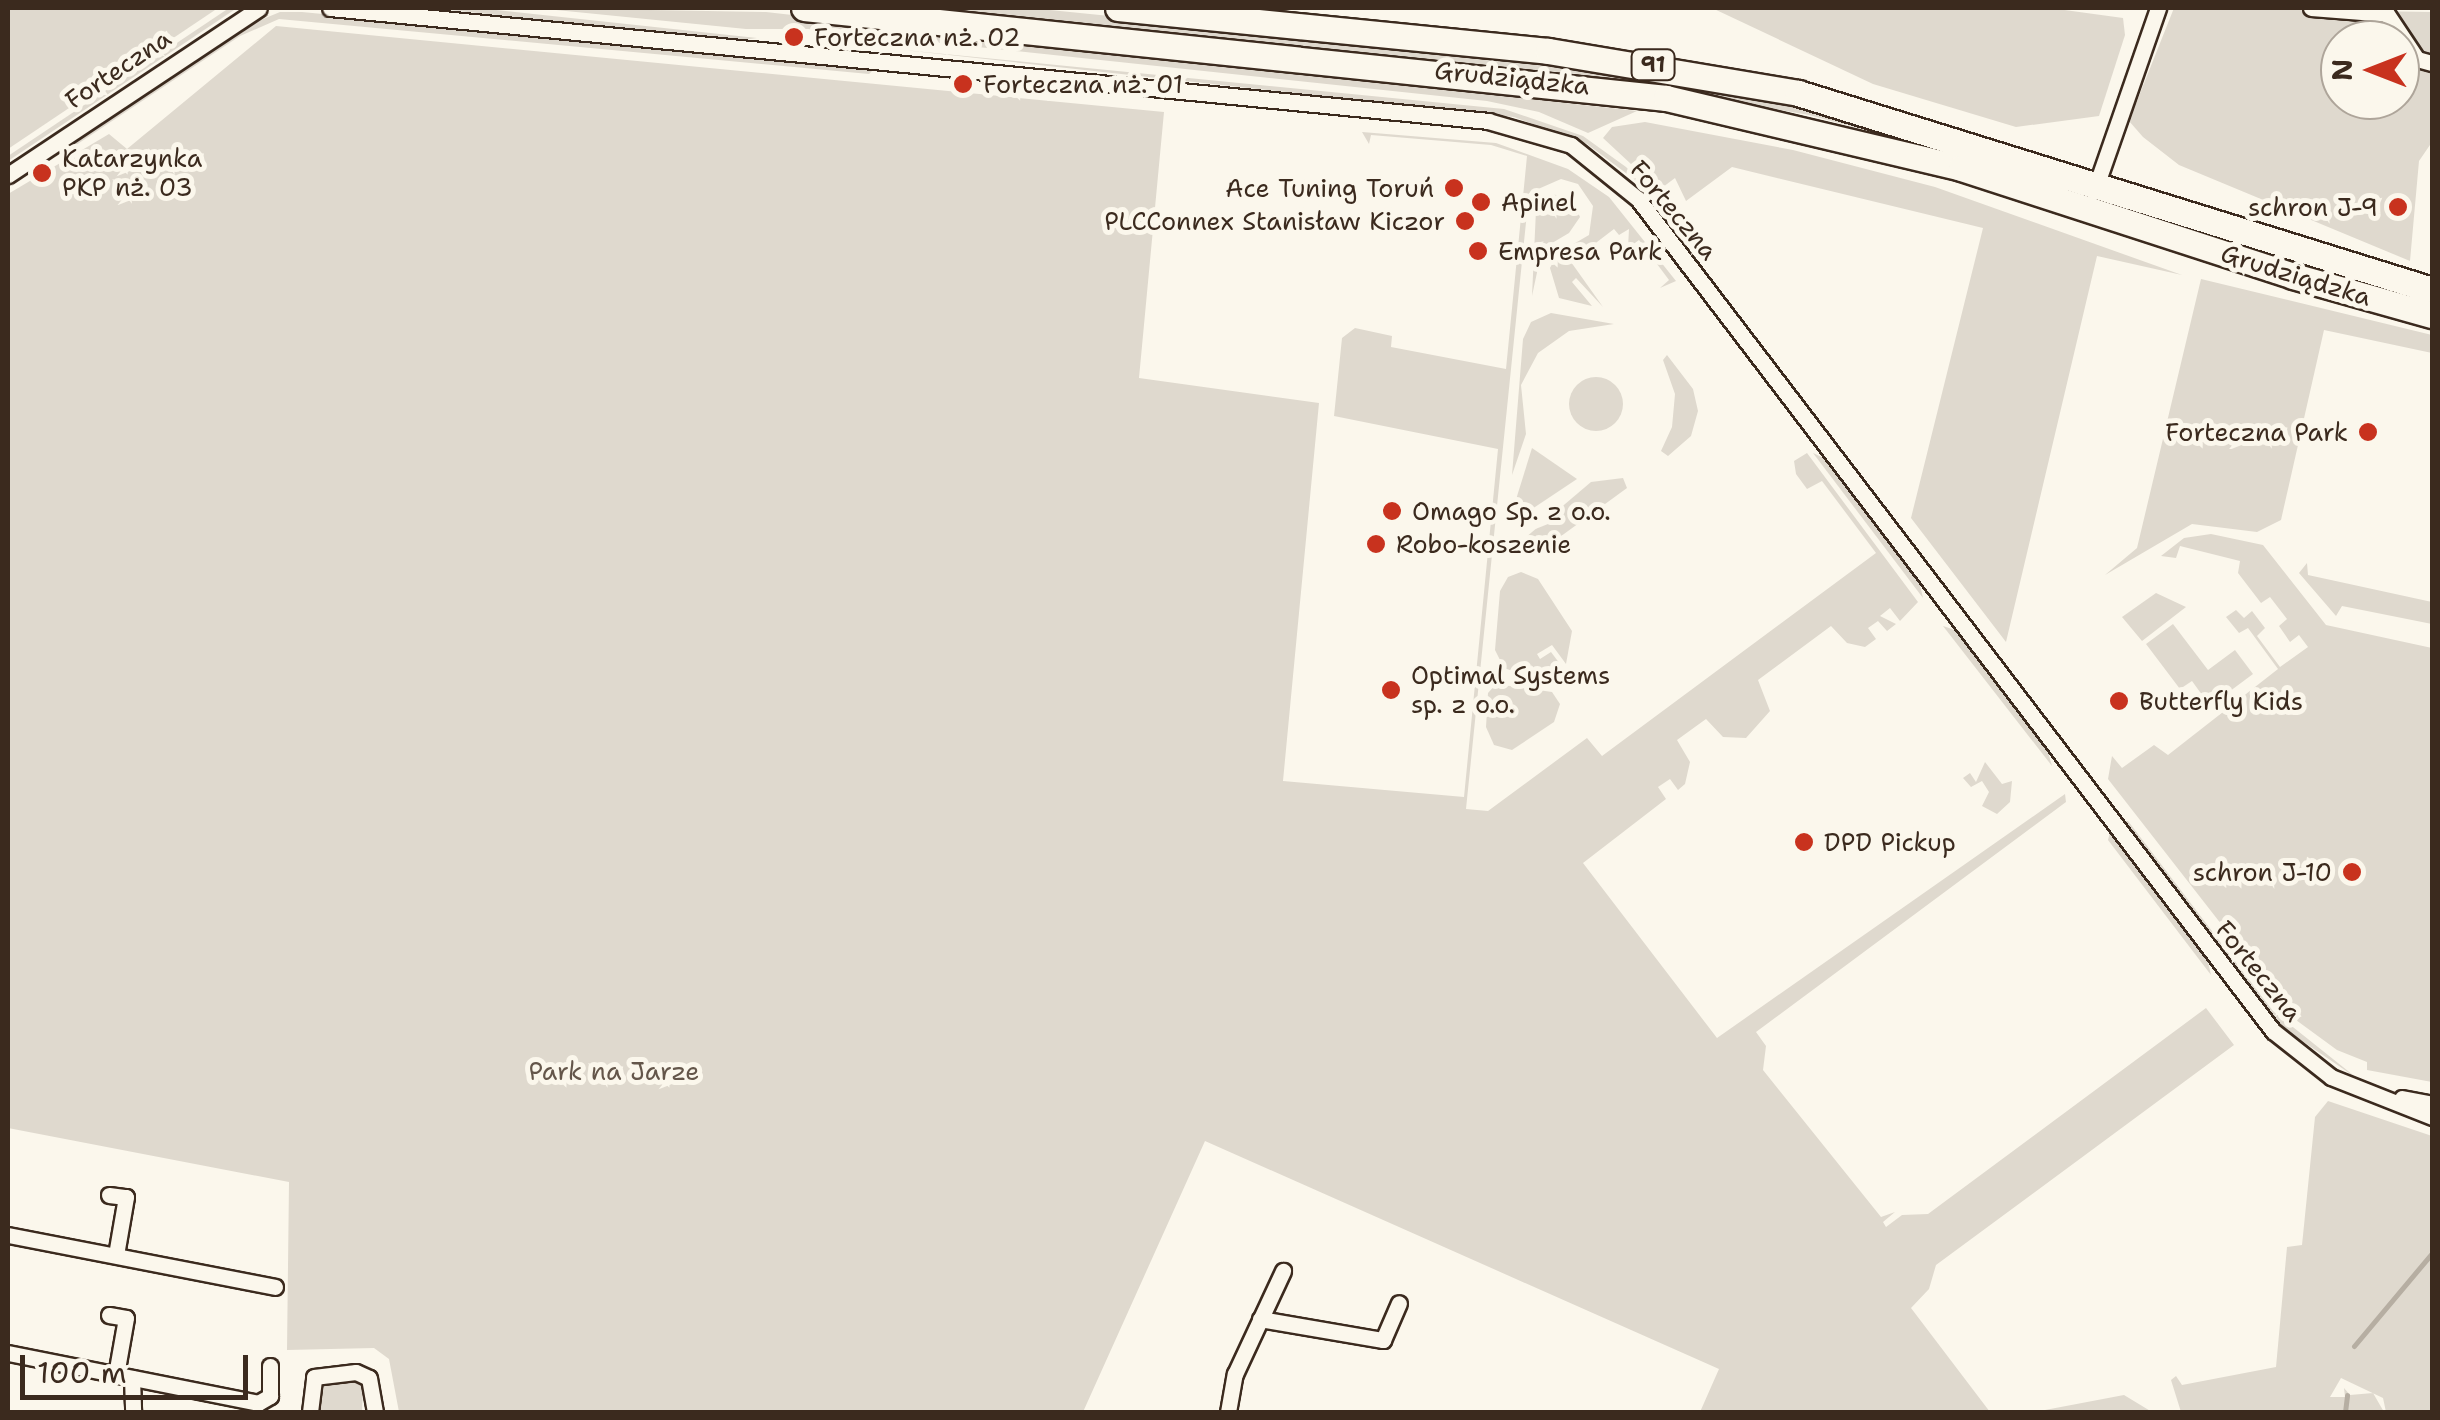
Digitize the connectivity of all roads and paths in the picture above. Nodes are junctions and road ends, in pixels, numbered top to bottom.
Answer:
1 (260, 8) edge
2 (330, 8) edge
3 (804, 8) edge
4 (1118, 8) edge
5 (2158, 8) edge
6 (2311, 8) edge
7 (2432, 63) edge
8 (8, 176) edge
9 (2092, 196) junction
10 (2432, 290) edge
11 (2432, 314) edge
12 (2366, 1092) junction
13 (2432, 1104) edge
14 (2432, 1117) edge
15 (110, 1194) dead end
16 (126, 1198) junction
17 (145, 1201) dead end
18 (8, 1234) edge
19 (116, 1255) junction
20 (1283, 1270) dead end
21 (275, 1287) dead end
22 (1399, 1304) dead end
23 (109, 1315) dead end
24 (126, 1318) junction
25 (1260, 1318) junction
26 (144, 1321) dead end
27 (8, 1353) edge
28 (270, 1366) dead end
29 (124, 1376) junction
30 (133, 1412) edge
31 (310, 1412) edge
32 (374, 1412) edge
33 (1228, 1412) edge

1 - 8 street, Forteczna
2 - 12 street, Forteczna
3 - 9 main road, Grudziądzka / 91
4 - 9 main road, Grudziądzka / 91
5 - 9 street
6 - 7 street
9 - 10 main road, Grudziądzka / 91
9 - 11 main road, Grudziądzka / 91
12 - 13 street, Forteczna
12 - 14 street, Forteczna
15 - 16 street
16 - 17 street
16 - 19 street
18 - 19 street
19 - 21 street
20 - 25 street
22 - 25 street
23 - 24 street
24 - 26 street
24 - 29 street
25 - 33 street
27 - 29 street
28 - 29 street
29 - 30 street
31 - 32 street

